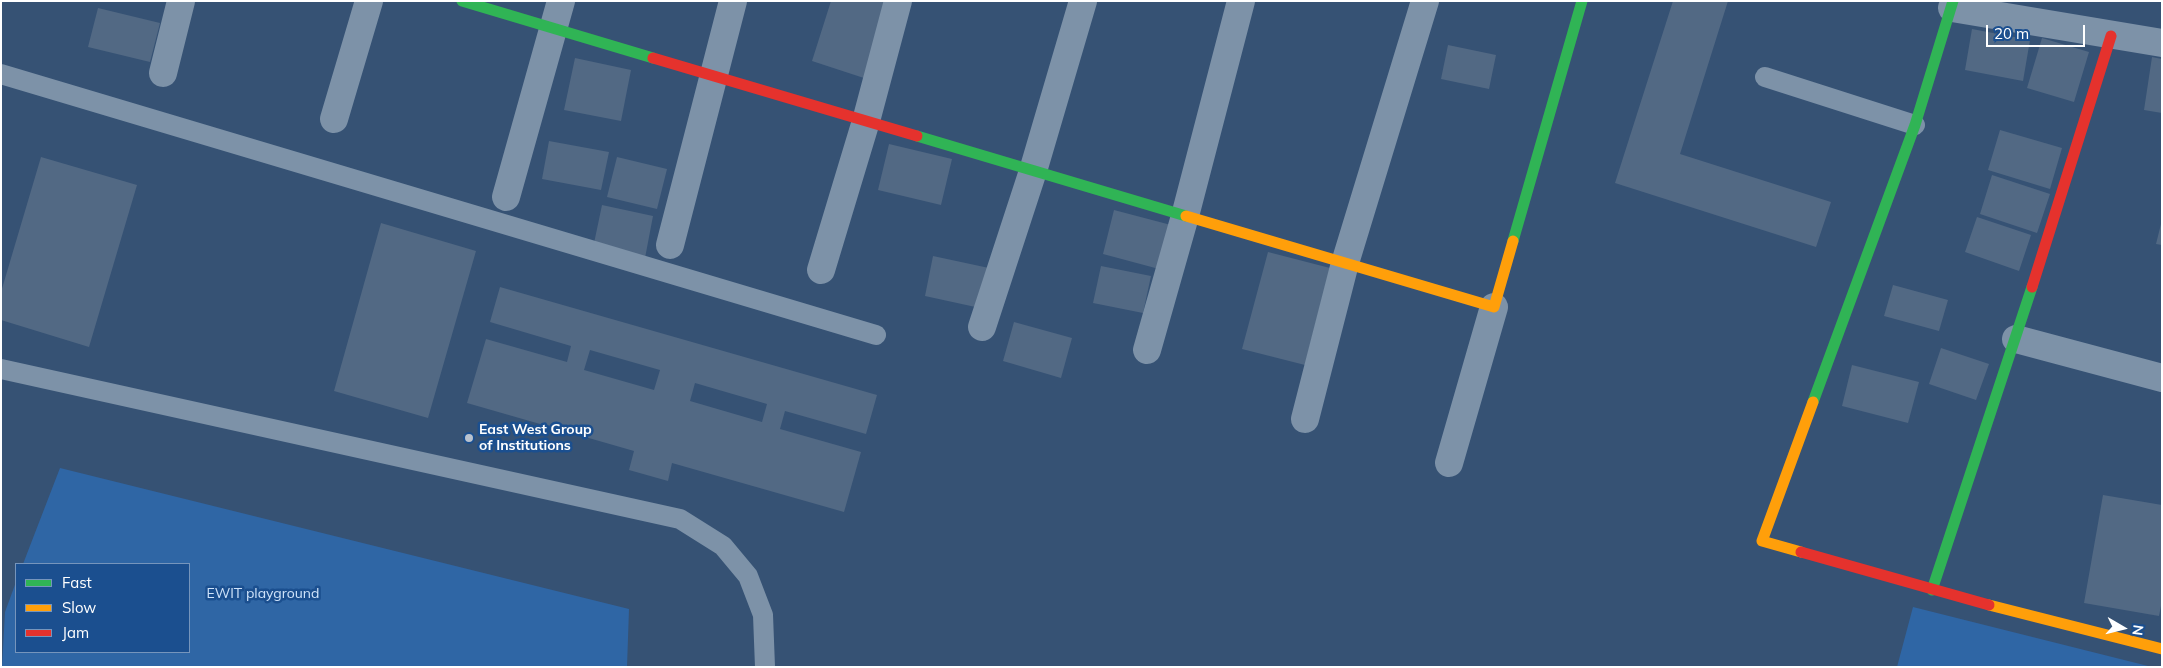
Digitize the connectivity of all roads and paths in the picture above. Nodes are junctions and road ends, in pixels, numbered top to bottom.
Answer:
1 (182, 1) edge
2 (369, 1) edge
3 (462, 1) edge
4 (561, 1) edge
5 (733, 1) edge
6 (898, 1) edge
7 (1083, 1) edge
8 (1241, 1) edge
9 (1425, 1) edge
10 (1582, 1) edge
11 (1952, 5) edge
12 (554, 29) junction
13 (2111, 36) junction
14 (2162, 43) edge
15 (163, 73) dead end
16 (1, 74) edge
17 (714, 76) junction
18 (1765, 77) dead end
19 (334, 119) dead end
20 (866, 122) junction
21 (1914, 125) junction
22 (1033, 171) junction
23 (506, 197) dead end
24 (1185, 216) junction
25 (670, 245) dead end
26 (1345, 263) junction
27 (821, 270) dead end
28 (1494, 307) junction
29 (982, 327) dead end
30 (876, 335) dead end
31 (2016, 339) junction
32 (1147, 350) dead end
33 (1, 368) edge
34 (2162, 378) edge
35 (1305, 419) dead end
36 (1449, 462) dead end
37 (1932, 590) junction
38 (2162, 649) edge
39 (765, 667) edge

1 - 15 street
2 - 19 street
3 - 12 street
4 - 12 street
5 - 17 street
6 - 20 street
7 - 22 street
8 - 24 street
9 - 26 street
10 - 28 street
11 - 13 street
11 - 21 street
12 - 17 street
12 - 23 street
13 - 14 street
13 - 31 street
16 - 30 lane
17 - 20 street
17 - 25 street
18 - 21 lane
20 - 22 street
20 - 27 street
21 - 37 street
22 - 24 street
22 - 29 street
24 - 26 street
24 - 32 street
26 - 28 street
26 - 35 street
28 - 36 street
31 - 34 street
31 - 37 street
33 - 39 lane
37 - 38 street

